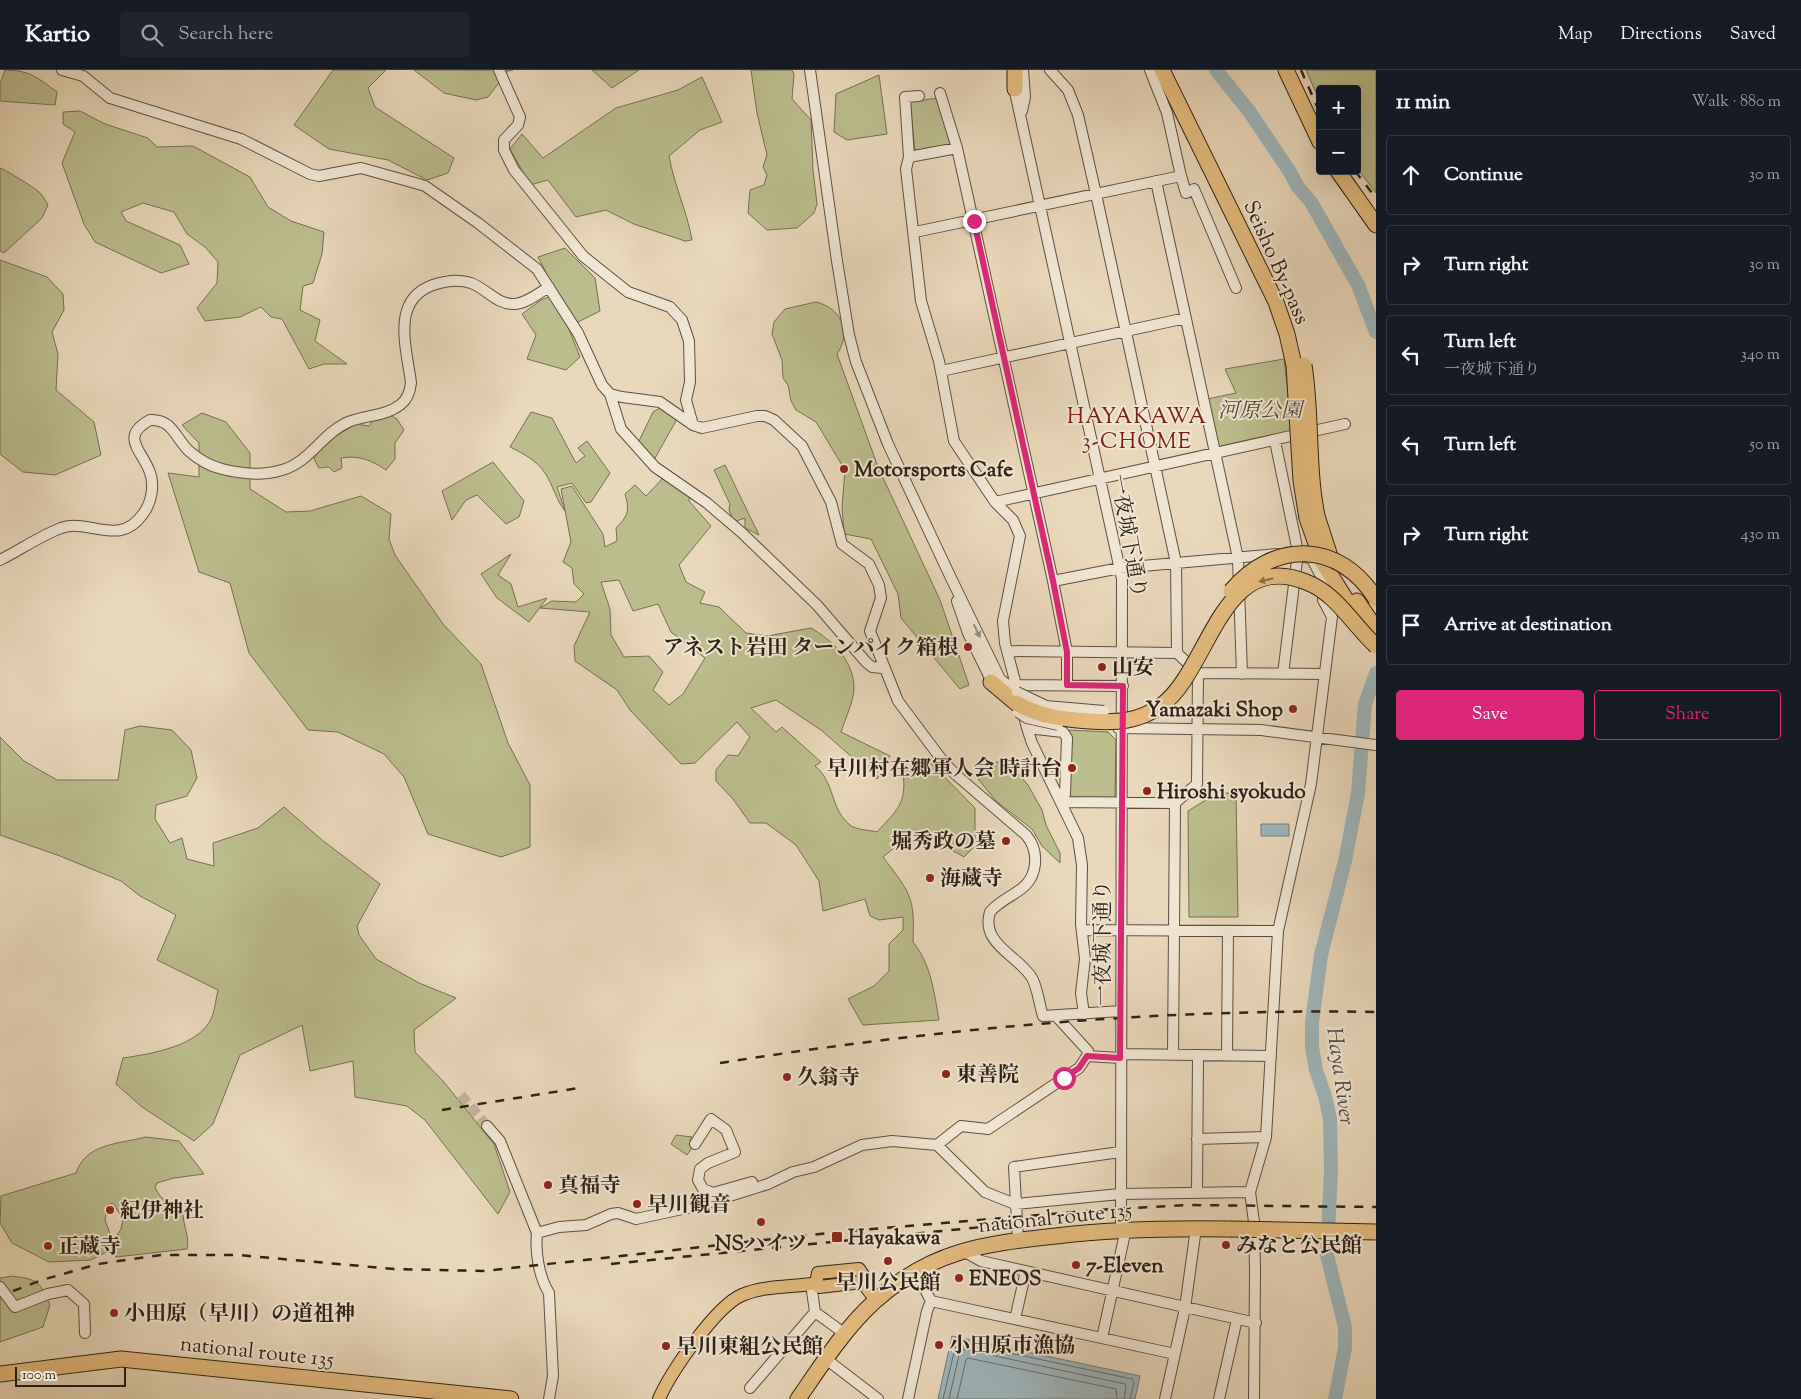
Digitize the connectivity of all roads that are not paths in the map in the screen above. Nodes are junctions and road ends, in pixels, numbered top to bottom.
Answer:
1 (62, 70) edge
2 (499, 70) edge
3 (810, 70) edge
4 (1009, 70) edge
5 (1015, 70) edge
6 (1024, 70) edge
7 (1050, 70) edge
8 (1150, 70) edge
9 (1162, 70) edge
10 (1173, 70) edge
11 (1286, 70) edge
12 (1014, 90) junction
13 (940, 93) dead end
14 (918, 96) dead end
15 (1022, 116) junction
16 (1316, 134) edge
17 (957, 148) junction
18 (909, 157) junction
19 (1341, 175) edge
20 (1181, 176) junction
21 (1156, 181) junction
22 (1096, 194) junction
23 (1041, 206) junction
24 (974, 221) junction
25 (1376, 225) edge
26 (915, 232) junction
27 (549, 287) junction
28 (1236, 288) dead end
29 (1186, 318) junction
30 (1124, 331) junction
31 (1071, 342) junction
32 (1004, 357) junction
33 (1299, 365) junction
34 (941, 371) junction
35 (610, 394) junction
36 (1345, 424) dead end
37 (693, 425) junction
38 (1275, 440) junction
39 (1215, 452) junction
40 (1155, 466) junction
41 (1101, 479) junction
42 (1034, 493) junction
43 (995, 502) junction
44 (1298, 553) junction
45 (1238, 558) junction
46 (0, 560) edge
47 (1176, 563) junction
48 (1120, 568) junction
49 (1053, 581) junction
50 (1376, 599) edge
51 (1376, 629) edge
52 (1376, 646) edge
53 (1007, 652) junction
54 (1067, 652) junction
55 (1122, 653) junction
56 (1178, 653) junction
57 (883, 668) junction
58 (1198, 673) junction
59 (1242, 674) junction
60 (1283, 674) junction
61 (1325, 674) junction
62 (996, 680) joint
63 (1067, 685) junction
64 (1123, 686) junction
65 (1017, 698) junction
66 (1122, 711) junction
67 (1027, 728) junction
68 (1122, 728) junction
69 (1197, 729) junction
70 (1321, 737) junction
71 (1376, 746) edge
72 (1062, 802) junction
73 (1122, 803) junction
74 (1176, 803) junction
75 (1082, 930) junction
76 (1121, 930) junction
77 (1175, 931) junction
78 (1228, 931) junction
79 (1278, 931) junction
80 (1121, 1011) junction
81 (1084, 1014) junction
82 (1056, 1016) junction
83 (1173, 1054) junction
84 (1198, 1055) junction
85 (1227, 1055) junction
86 (1087, 1056) junction
87 (1120, 1056) junction
88 (1271, 1056) junction
89 (487, 1126) tunnel mouth
90 (1266, 1137) junction
91 (1197, 1139) junction
92 (695, 1144) dead end
93 (937, 1145) junction
94 (1120, 1152) junction
95 (763, 1186) junction
96 (1250, 1192) junction
97 (1197, 1193) junction
98 (1120, 1194) junction
99 (1015, 1204) junction
100 (1196, 1228) junction
101 (1124, 1229) junction
102 (1376, 1232) edge
103 (537, 1234) junction
104 (1018, 1240) junction
105 (962, 1250) junction
106 (1026, 1271) junction
107 (916, 1272) junction
108 (814, 1284) junction
109 (0, 1287) edge
110 (1112, 1291) junction
111 (876, 1300) junction
112 (931, 1301) junction
113 (1185, 1308) junction
114 (815, 1312) junction
115 (1015, 1319) junction
116 (1237, 1319) junction
117 (1256, 1323) junction
118 (85, 1333) dead end
119 (845, 1334) junction
120 (1102, 1338) junction
121 (1175, 1354) junction
122 (826, 1359) junction
123 (0, 1374) edge
124 (750, 1388) dead end
125 (511, 1399) edge
126 (548, 1399) edge
127 (659, 1399) edge
128 (798, 1399) edge
129 (878, 1399) edge
130 (908, 1399) edge
131 (1165, 1399) edge
132 (1219, 1399) edge
133 (1254, 1399) edge

1 - 27 street
2 - 37 street
3 - 62 street
4 - 12 street, 一夜城下通り
5 - 12 highway
6 - 15 street
7 - 22 street
8 - 20 street
9 - 33 highway, Seisho By-pass
10 - 33 highway, Seisho By-pass
11 - 16 highway
12 - 15 street, 一夜城下通り
13 - 17 street
14 - 18 street
15 - 23 street, 一夜城下通り
17 - 18 street
17 - 24 street
18 - 26 street
19 - 25 highway
20 - 21 street
20 - 28 street
21 - 22 street
21 - 29 street
22 - 23 street
22 - 30 street
23 - 24 street
23 - 31 street, 一夜城下通り
24 - 26 street
24 - 32 street
26 - 34 street
27 - 35 street
27 - 46 street
29 - 30 street
29 - 39 street
30 - 31 street
30 - 40 street
31 - 32 street
31 - 41 street, 一夜城下通り
32 - 34 street
32 - 42 street
33 - 51 highway, Seisho By-pass, bridge
33 - 52 highway, Seisho By-pass, bridge
34 - 43 street
35 - 37 street
35 - 57 street
36 - 38 street
37 - 57 street
38 - 39 street
38 - 44 street
39 - 40 street
39 - 45 street
40 - 41 street
40 - 47 street
41 - 42 street
41 - 48 street, 一夜城下通り
42 - 43 street
42 - 49 street
43 - 53 street
44 - 45 street
44 - 60 street
44 - 61 street
45 - 47 street
45 - 59 street
47 - 48 street
47 - 56 street
48 - 49 street
48 - 55 street, 一夜城下通り
49 - 54 street
50 - 65 highway, bridge
52 -> 65 highway, bridge
53 - 54 street
53 - 65 street
54 - 55 street
54 - 63 street
55 - 56 street
55 - 64 street, 一夜城下通り
56 - 58 street
57 - 82 street
58 - 59 street
58 - 69 street
59 - 60 street
60 - 61 street
61 - 70 street
62 - 65 highway
63 - 64 street
63 - 65 street
64 - 66 street, 一夜城下通り
65 - 66 street, bridge
65 - 67 street
65 - 68 street, bridge
66 - 68 street, 一夜城下通り
67 - 72 street
67 - 72 street
68 - 69 street
68 - 73 street, 一夜城下通り
69 - 70 street
69 - 74 street
70 - 71 street
70 - 79 street
72 - 73 street
72 - 75 street
73 - 74 street
73 - 76 street, 一夜城下通り
74 - 77 street
75 - 76 street
75 - 81 street
76 - 77 street
76 - 80 street, 一夜城下通り
77 - 78 street
77 - 83 street
78 - 79 street
78 - 85 street
79 - 88 street
80 - 81 street
80 - 87 street, 一夜城下通り
81 - 82 street
82 - 86 street
83 - 84 street
83 - 87 street
84 - 85 street
84 - 91 street
85 - 88 street
86 - 87 street
86 - 93 street
87 - 94 street, 一夜城下通り
88 - 90 street
89 - 103 street
90 - 91 street
90 - 96 street
91 - 97 street
92 - 95 street
93 - 95 street
93 - 99 street
94 - 98 street, 一夜城下通り
94 - 99 street
95 - 103 street
96 - 97 street
96 - 117 street
97 - 98 street
98 - 99 street
98 - 101 street, 一夜城下通り
99 - 104 street
100 - 101 highway, national route 135
100 - 102 highway, national route 135, bridge
100 - 113 street
101 - 104 highway, national route 135
101 - 110 street, 一夜城下通り
103 - 126 street
104 - 105 highway, national route 135
105 - 106 street
105 - 107 highway, national route 135
106 - 110 street
106 - 115 street
107 - 111 highway, national route 135
107 - 112 street
108 - 111 main road
108 - 114 street
108 - 127 main road
109 - 118 street
110 - 113 street
110 - 120 street, 一夜城下通り
111 - 119 highway, national route 135
112 - 115 street
112 - 130 street
113 - 116 street
113 - 121 street
114 - 119 street
114 - 124 street
115 - 120 street
116 - 117 street
116 - 132 street
117 - 133 street
119 - 122 highway, national route 135
120 - 121 street
121 - 131 street
122 - 128 highway, national route 135
122 - 129 street
123 - 125 highway, national route 135

